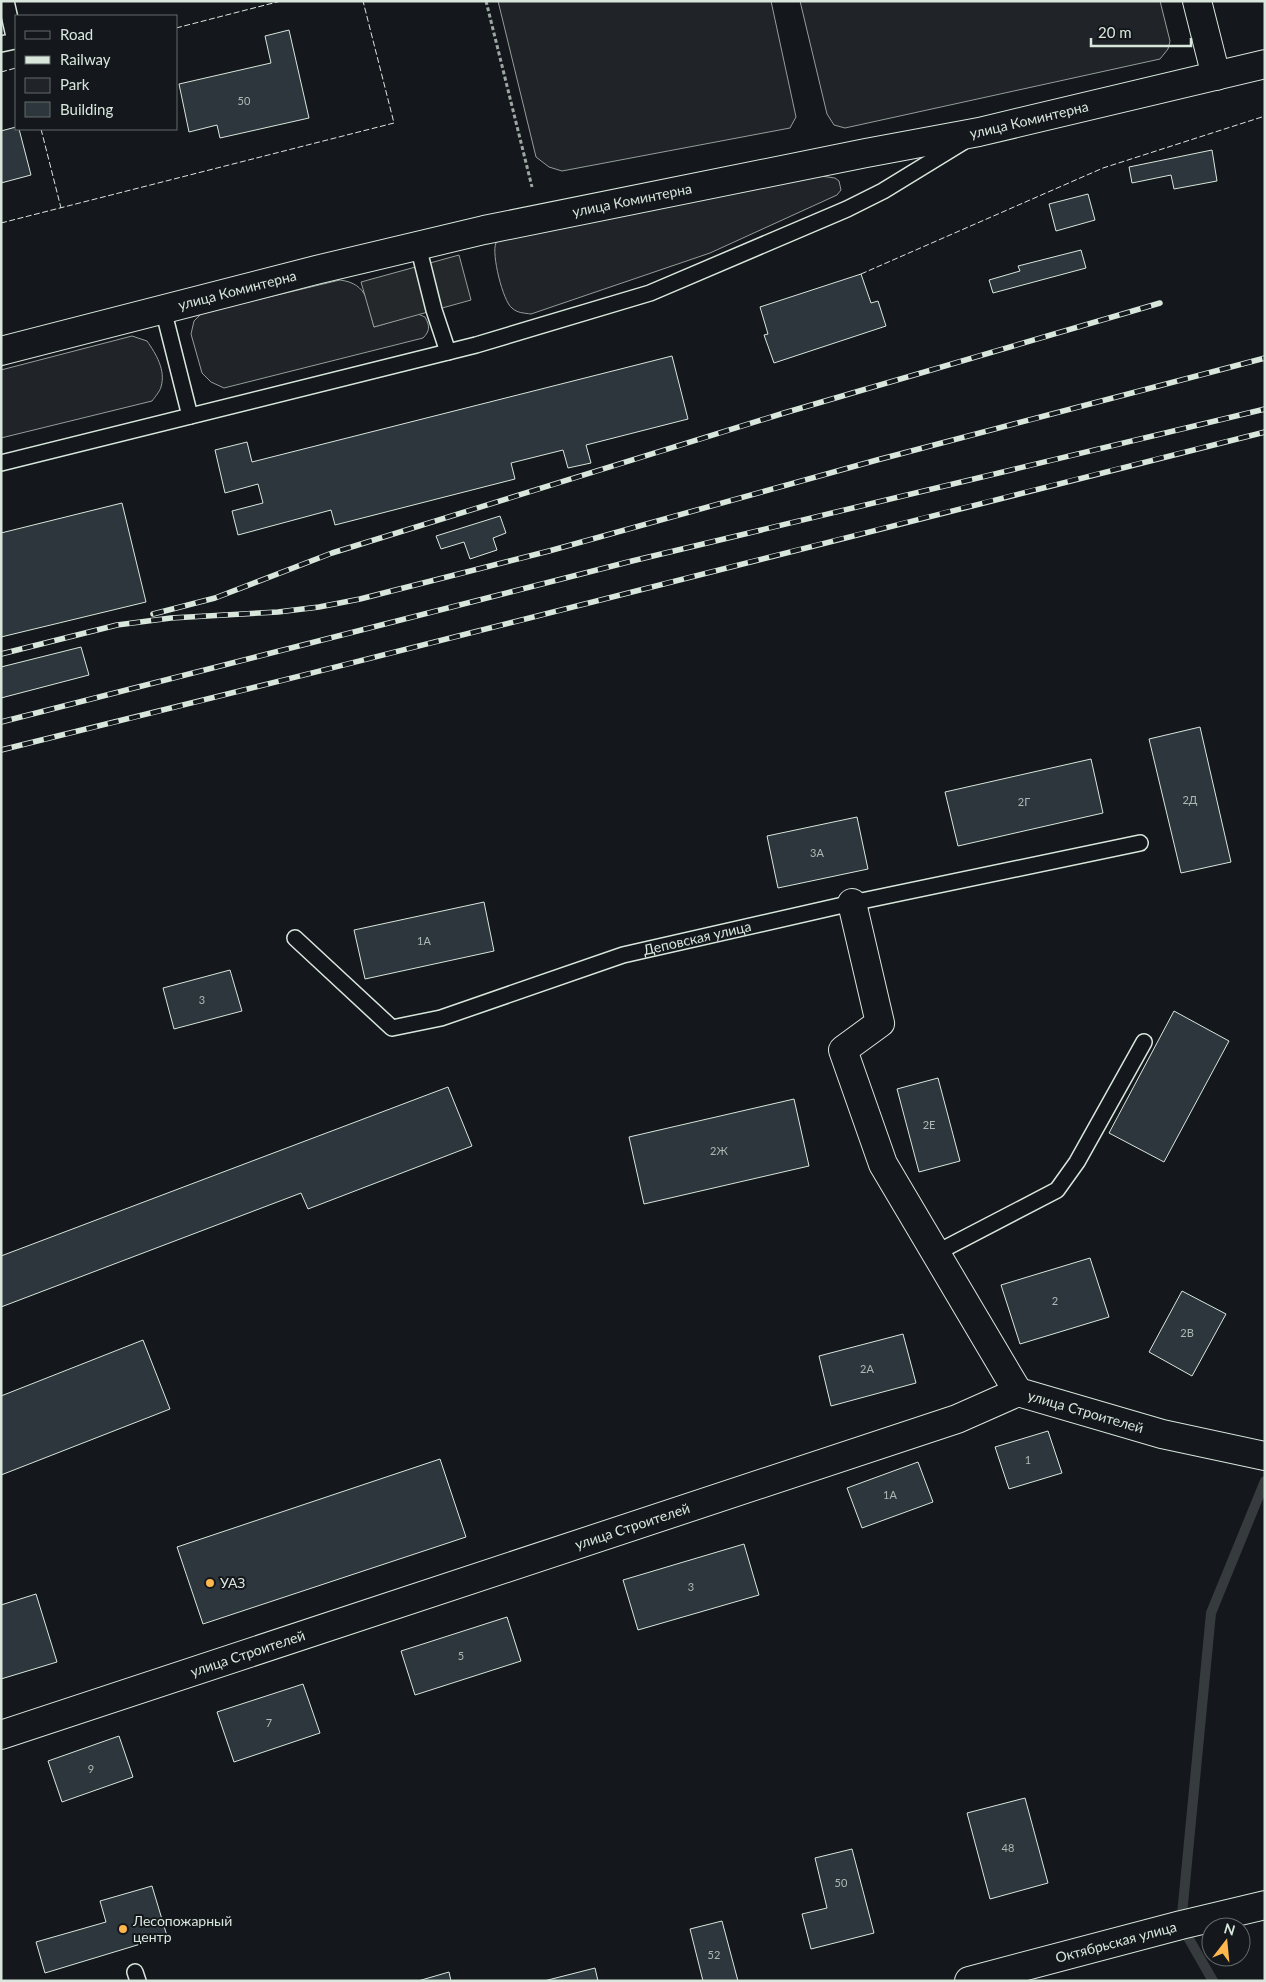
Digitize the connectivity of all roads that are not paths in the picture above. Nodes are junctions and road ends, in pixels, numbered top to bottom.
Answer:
1 (6, 1) edge
2 (1197, 1) edge
3 (1, 44) edge
4 (1265, 64) edge
5 (1216, 76) junction
6 (979, 132) junction
7 (418, 246) junction
8 (163, 310) junction
9 (1, 351) edge
10 (448, 352) junction
11 (190, 416) junction
12 (1, 463) edge
13 (1140, 843) dead end
14 (852, 903) junction
15 (295, 938) dead end
16 (1144, 1042) dead end
17 (936, 1253) junction
18 (1018, 1392) junction
19 (1262, 1456) edge
20 (1, 1735) edge
21 (1265, 1905) edge
22 (969, 1981) edge

1 - 3 lane
2 - 5 street
4 - 5 street, улица Коминтерна
5 - 6 street, улица Коминтерна
6 - 7 street, улица Коминтерна
6 - 10 lane
7 - 8 street, улица Коминтерна
7 - 10 lane
8 - 9 street, улица Коминтерна
8 - 11 lane
10 - 11 lane
11 - 12 lane
13 - 14 lane, Деповская улица
14 - 15 lane, Деповская улица
14 - 17 street
16 - 17 lane
17 - 18 street
18 - 19 street, улица Строителей
18 - 20 street, улица Строителей
21 - 22 street, Октябрьская улица

